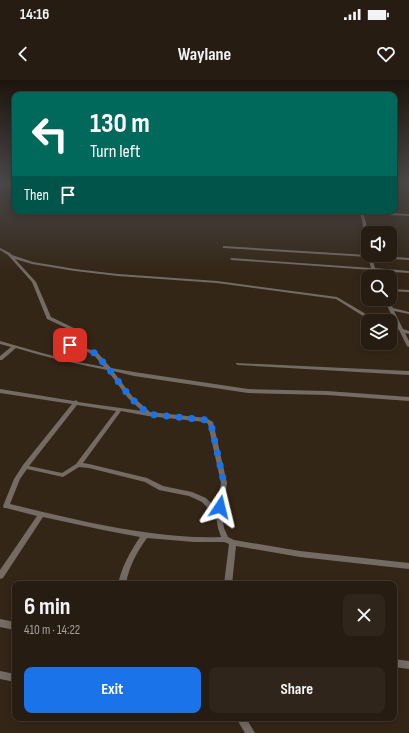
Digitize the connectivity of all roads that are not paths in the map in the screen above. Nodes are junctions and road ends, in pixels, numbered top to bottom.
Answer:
1 (362, 214) edge
2 (397, 214) edge
3 (409, 215) edge
4 (365, 226) edge
5 (224, 247) dead end
6 (0, 249) edge
7 (0, 252) edge
8 (9, 255) junction
9 (361, 256) edge
10 (397, 258) edge
11 (232, 259) dead end
12 (409, 259) edge
13 (371, 262) edge
14 (373, 270) joint
15 (397, 271) edge
16 (409, 272) edge
17 (397, 290) edge
18 (409, 291) edge
19 (390, 306) edge
20 (391, 309) junction
21 (409, 313) edge
22 (363, 314) edge
23 (397, 328) edge
24 (400, 329) junction
25 (409, 334) edge
26 (0, 342) edge
27 (409, 346) edge
28 (14, 347) junction
29 (0, 359) edge
30 (238, 364) dead end
31 (109, 369) junction
32 (409, 373) edge
33 (0, 391) edge
34 (409, 400) edge
35 (76, 402) junction
36 (119, 410) junction
37 (148, 414) junction
38 (78, 465) junction
39 (25, 467) junction
40 (3, 505) edge
41 (42, 514) junction
42 (219, 516) junction
43 (145, 535) junction
44 (225, 538) junction
45 (233, 543) junction
46 (409, 566) edge
47 (0, 576) edge
48 (122, 581) edge
49 (228, 581) edge
50 (0, 623) edge
51 (12, 625) edge
52 (397, 663) edge
53 (409, 665) edge
54 (0, 675) edge
55 (12, 677) edge
56 (242, 721) edge
57 (250, 733) edge

1 - 4 street
2 - 3 street
5 - 9 street
6 - 8 street
7 - 8 street
8 - 22 street
8 - 31 street
10 - 12 street
11 - 14 street
13 - 14 street
15 - 16 street
17 - 18 street
19 - 20 street
20 - 21 street
20 - 24 street
23 - 24 street
24 - 25 street
24 - 27 street
26 - 28 street
28 - 29 street
28 - 31 street
30 - 32 street
31 - 34 street
31 - 37 street
33 - 35 street
35 - 36 street
35 - 39 street
36 - 37 street
36 - 38 street
37 - 42 street
38 - 39 street
38 - 42 street
39 - 40 street
40 - 41 street
41 - 43 street
41 - 47 street
42 - 44 street
43 - 44 street
43 - 48 street
44 - 45 street
45 - 46 street
45 - 49 street
50 - 51 street
52 - 53 street
54 - 55 street
56 - 57 street

